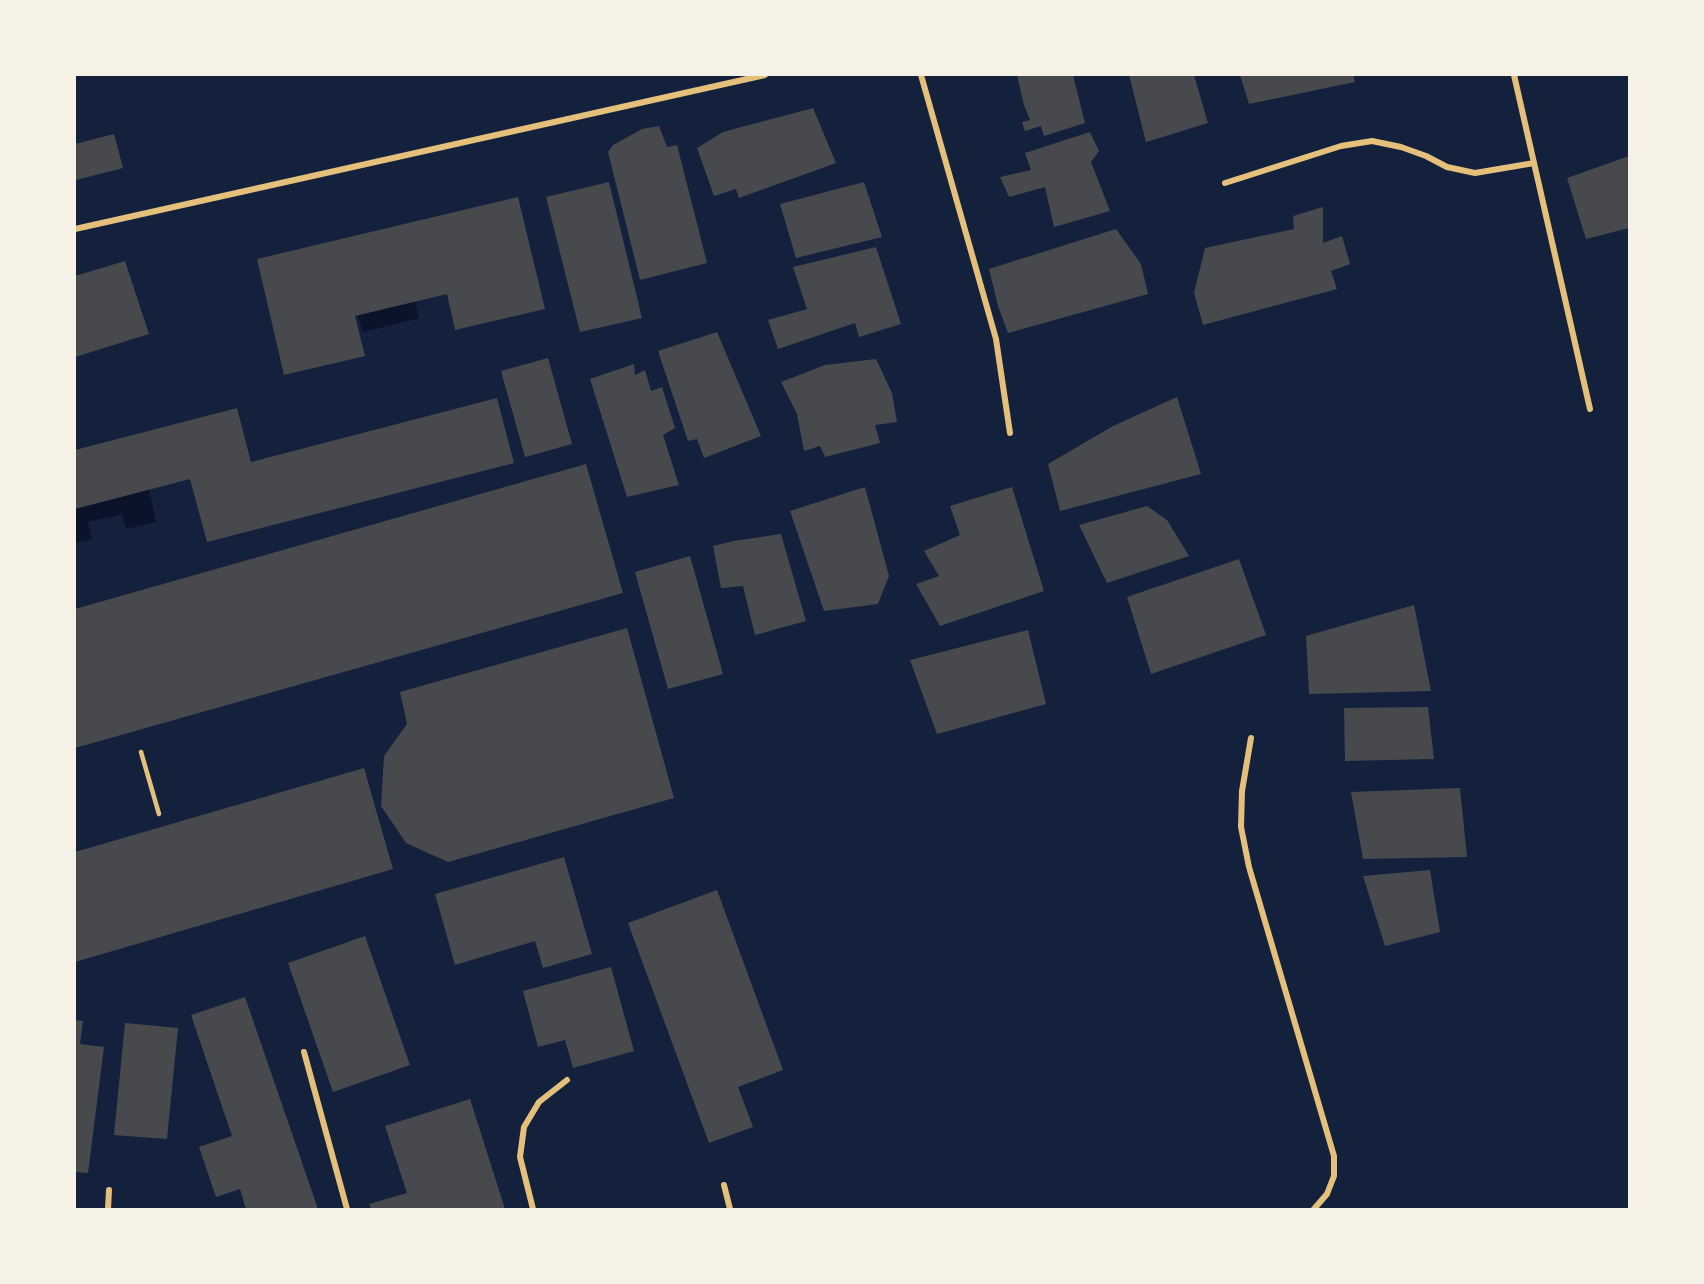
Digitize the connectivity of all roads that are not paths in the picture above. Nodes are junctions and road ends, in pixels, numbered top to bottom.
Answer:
1 (765, 75) edge
2 (921, 75) edge
3 (1515, 75) edge
4 (1534, 163) junction
5 (1225, 183) dead end
6 (75, 229) edge
7 (1590, 410) dead end
8 (1010, 433) dead end
9 (1251, 738) dead end
10 (141, 752) dead end
11 (159, 814) dead end
12 (304, 1052) dead end
13 (567, 1080) dead end
14 (724, 1185) dead end
15 (109, 1190) dead end
16 (108, 1209) edge
17 (347, 1209) edge
18 (533, 1209) edge
19 (730, 1209) edge
20 (1314, 1209) edge

1 - 6 street
2 - 8 street
3 - 4 street
4 - 5 street
4 - 7 street
9 - 20 street
10 - 11 lane
12 - 17 street
13 - 18 street
14 - 19 street
15 - 16 street

